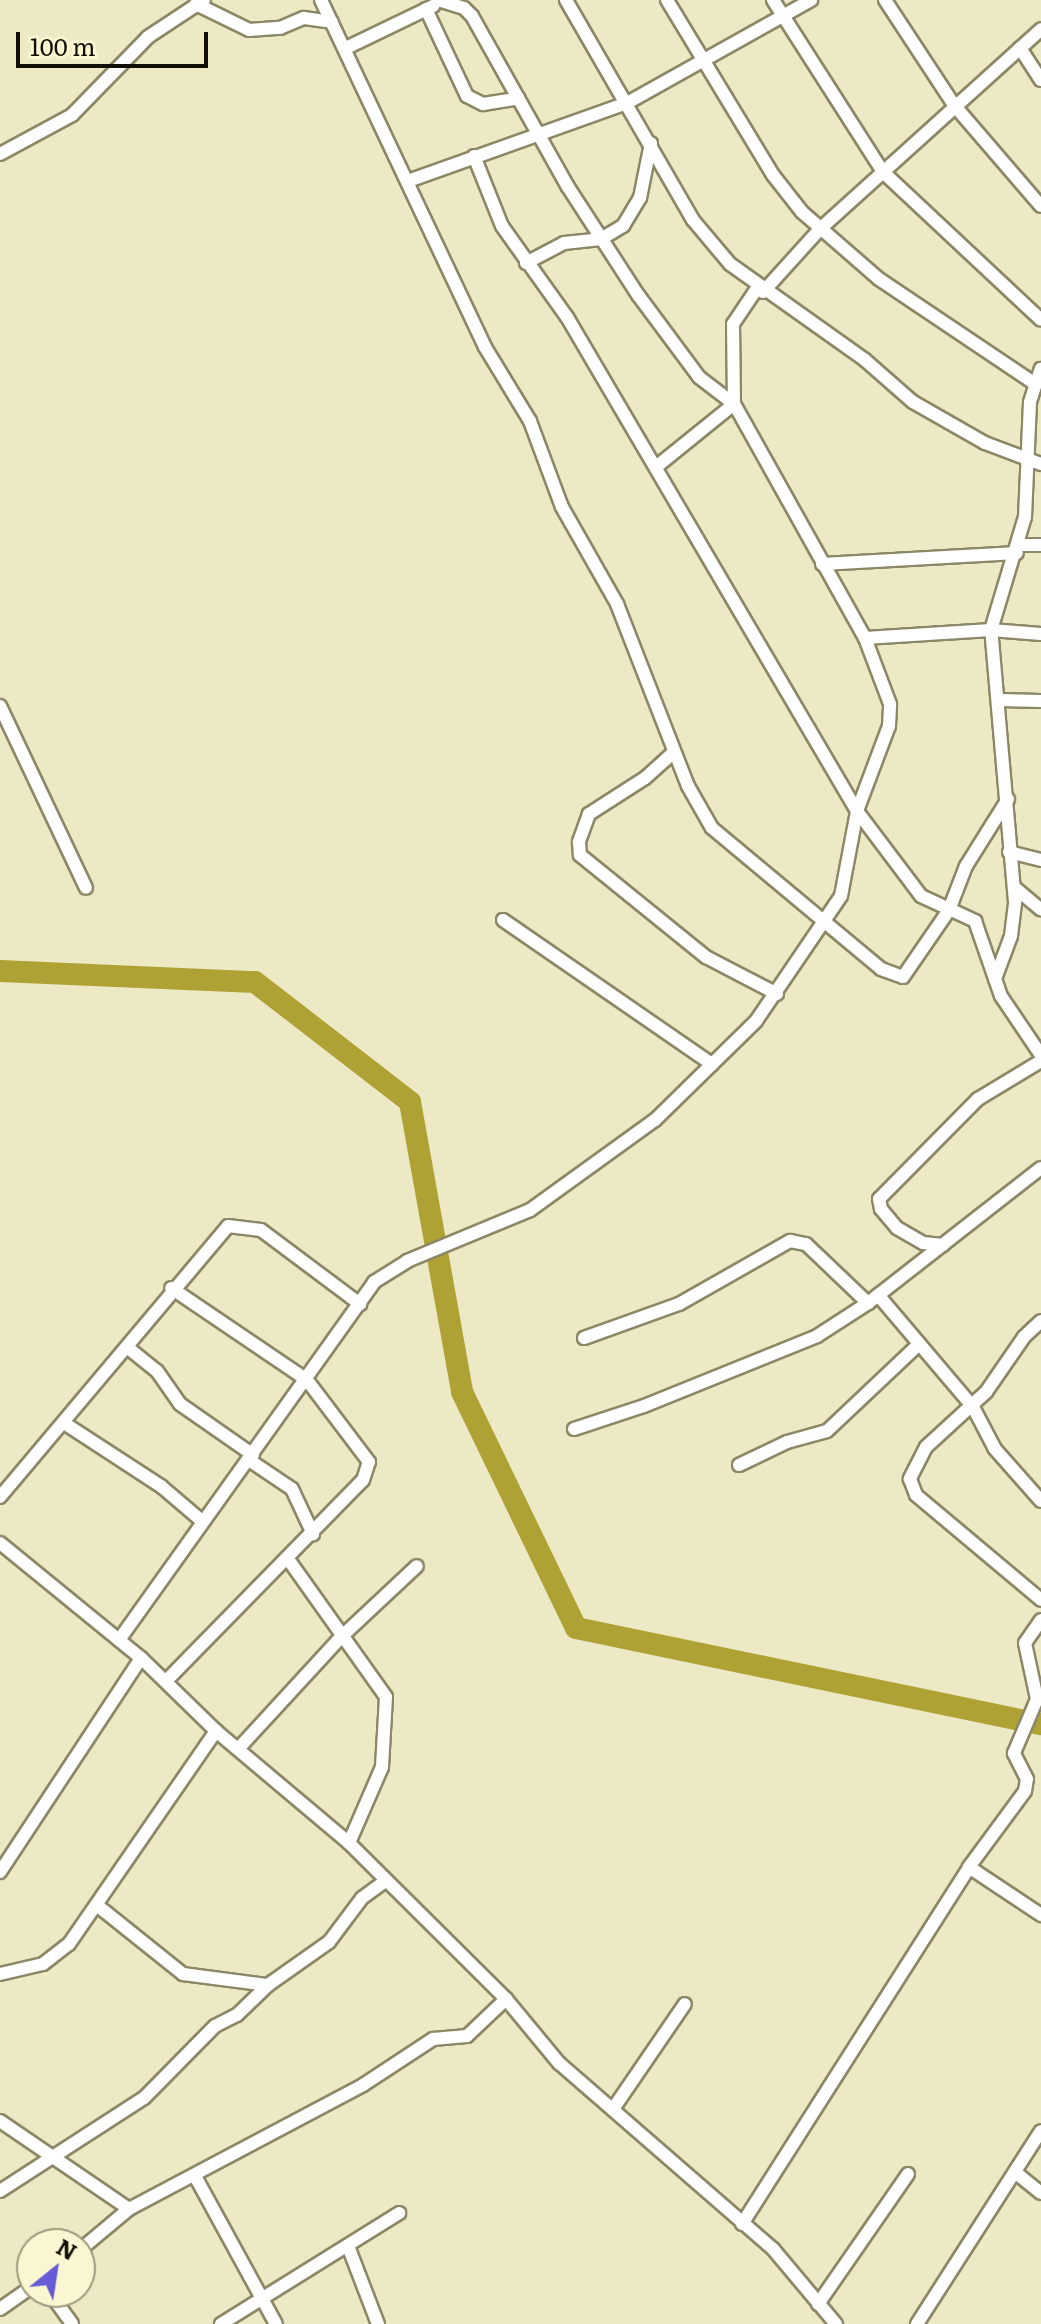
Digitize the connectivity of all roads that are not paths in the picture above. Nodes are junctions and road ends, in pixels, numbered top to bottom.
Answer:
1 (318, 0) edge
2 (566, 0) edge
3 (667, 0) edge
4 (773, 0) edge
5 (811, 0) edge
6 (885, 0) edge
7 (441, 1) edge
8 (200, 2) edge
9 (426, 9) junction
10 (781, 15) junction
11 (304, 18) junction
12 (332, 22) junction
13 (1041, 29) edge
14 (346, 48) junction
15 (1020, 48) junction
16 (700, 58) junction
17 (1041, 80) edge
18 (519, 98) junction
19 (627, 103) junction
20 (954, 105) junction
21 (541, 133) junction
22 (651, 143) junction
23 (0, 154) edge
24 (474, 156) junction
25 (883, 172) junction
26 (408, 181) junction
27 (1041, 206) edge
28 (820, 229) junction
29 (601, 239) junction
30 (526, 263) junction
31 (760, 290) junction
32 (1041, 320) edge
33 (1041, 369) edge
34 (1034, 383) junction
35 (734, 404) junction
36 (1035, 464) edge
37 (656, 467) junction
38 (1041, 545) edge
39 (1018, 549) junction
40 (822, 564) junction
41 (991, 630) junction
42 (1041, 634) edge
43 (865, 638) junction
44 (999, 700) junction
45 (1041, 701) edge
46 (0, 706) edge
47 (674, 752) junction
48 (1008, 799) junction
49 (857, 811) junction
50 (1009, 852) junction
51 (1041, 860) edge
52 (1014, 887) junction
53 (86, 888) dead end
54 (949, 910) junction
55 (1041, 910) edge
56 (503, 920) dead end
57 (827, 922) junction
58 (995, 979) junction
59 (777, 994) junction
60 (1041, 1058) edge
61 (712, 1064) junction
62 (1041, 1168) edge
63 (943, 1245) junction
64 (171, 1288) junction
65 (873, 1299) junction
66 (360, 1304) junction
67 (1041, 1321) edge
68 (584, 1338) dead end
69 (917, 1346) junction
70 (127, 1347) junction
71 (307, 1380) junction
72 (973, 1407) junction
73 (64, 1423) junction
74 (574, 1429) dead end
75 (251, 1457) junction
76 (739, 1465) dead end
77 (0, 1497) edge
78 (1041, 1501) edge
79 (202, 1521) junction
80 (313, 1534) junction
81 (0, 1543) edge
82 (288, 1559) junction
83 (417, 1566) dead end
84 (1037, 1598) edge
85 (1039, 1621) edge
86 (340, 1638) junction
87 (119, 1640) junction
88 (141, 1658) junction
89 (166, 1681) junction
90 (216, 1731) junction
91 (238, 1749) junction
92 (349, 1843) junction
93 (969, 1867) junction
94 (0, 1872) edge
95 (385, 1881) junction
96 (98, 1906) junction
97 (1041, 1915) edge
98 (0, 1974) edge
99 (268, 1985) junction
100 (506, 1999) junction
101 (685, 2004) dead end
102 (613, 2109) junction
103 (0, 2121) edge
104 (1041, 2131) edge
105 (55, 2156) junction
106 (1015, 2172) junction
107 (908, 2174) dead end
108 (196, 2178) junction
109 (0, 2191) edge
110 (1041, 2193) edge
111 (129, 2209) junction
112 (399, 2213) dead end
113 (742, 2224) junction
114 (96, 2237) edge
115 (348, 2246) junction
116 (263, 2298) junction
117 (818, 2304) junction
118 (221, 2324) edge
119 (276, 2324) edge
120 (378, 2324) edge
121 (836, 2324) edge
122 (917, 2324) edge

1 - 11 street
1 - 12 street
2 - 19 street
3 - 16 street
4 - 10 street
5 - 10 street
6 - 20 street
7 - 9 street
7 - 18 street
8 - 11 street
8 - 23 street
9 - 14 street
9 - 18 street
10 - 16 street
10 - 25 street
11 - 12 street
12 - 14 street
13 - 15 street
14 - 26 street
15 - 17 street
15 - 20 street
16 - 19 street
16 - 28 street
18 - 21 street
19 - 21 street
19 - 22 street
20 - 25 street
20 - 27 street
21 - 24 street
21 - 29 street
22 - 29 street
22 - 31 street
24 - 26 street
24 - 30 street
25 - 28 street
25 - 32 street
26 - 47 street
28 - 31 street
28 - 34 street
29 - 30 street
29 - 35 street
30 - 37 street
31 - 35 street
31 - 36 street
33 - 34 street
34 - 36 street
35 - 37 street
35 - 40 street
36 - 39 street
37 - 49 street
38 - 39 street
39 - 40 street
39 - 41 street
40 - 43 street
41 - 42 street
41 - 43 street
41 - 44 street
43 - 49 street
44 - 45 street
44 - 48 street
46 - 53 street
47 - 57 street
47 - 59 street
48 - 50 street
48 - 54 street
49 - 54 street
49 - 57 street
50 - 51 street
50 - 52 street
52 - 55 street
52 - 58 street
54 - 57 street
54 - 58 street
56 - 61 street
57 - 59 street
58 - 60 street
59 - 61 street
60 - 63 street
61 - 66 street
62 - 63 street
63 - 65 street
64 - 66 street
64 - 70 street
64 - 71 street
65 - 68 street
65 - 69 street
65 - 74 street
66 - 71 street
67 - 72 street
69 - 72 street
69 - 76 street
70 - 73 street
70 - 75 street
71 - 75 street
71 - 80 street
72 - 78 street
72 - 84 street
73 - 77 street
73 - 79 street
75 - 79 street
75 - 80 street
79 - 87 street
80 - 82 street
81 - 87 street
82 - 86 street
82 - 89 street
83 - 86 street
84 - 85 street
85 - 93 street
86 - 91 street
86 - 92 street
87 - 88 street
88 - 89 street
88 - 94 street
89 - 90 street
90 - 91 street
90 - 96 street
91 - 92 street
92 - 95 street
93 - 97 street
93 - 113 street
95 - 99 street
95 - 100 street
96 - 98 street
96 - 99 street
99 - 105 street
100 - 102 street
100 - 108 street
101 - 102 street
102 - 113 street
103 - 105 street
104 - 106 street
105 - 109 street
105 - 111 street
106 - 110 street
106 - 122 street
107 - 117 street
108 - 111 street
108 - 116 street
111 - 114 street
112 - 115 street
113 - 117 street
115 - 116 street
115 - 120 street
116 - 118 street
116 - 119 street
117 - 121 street

